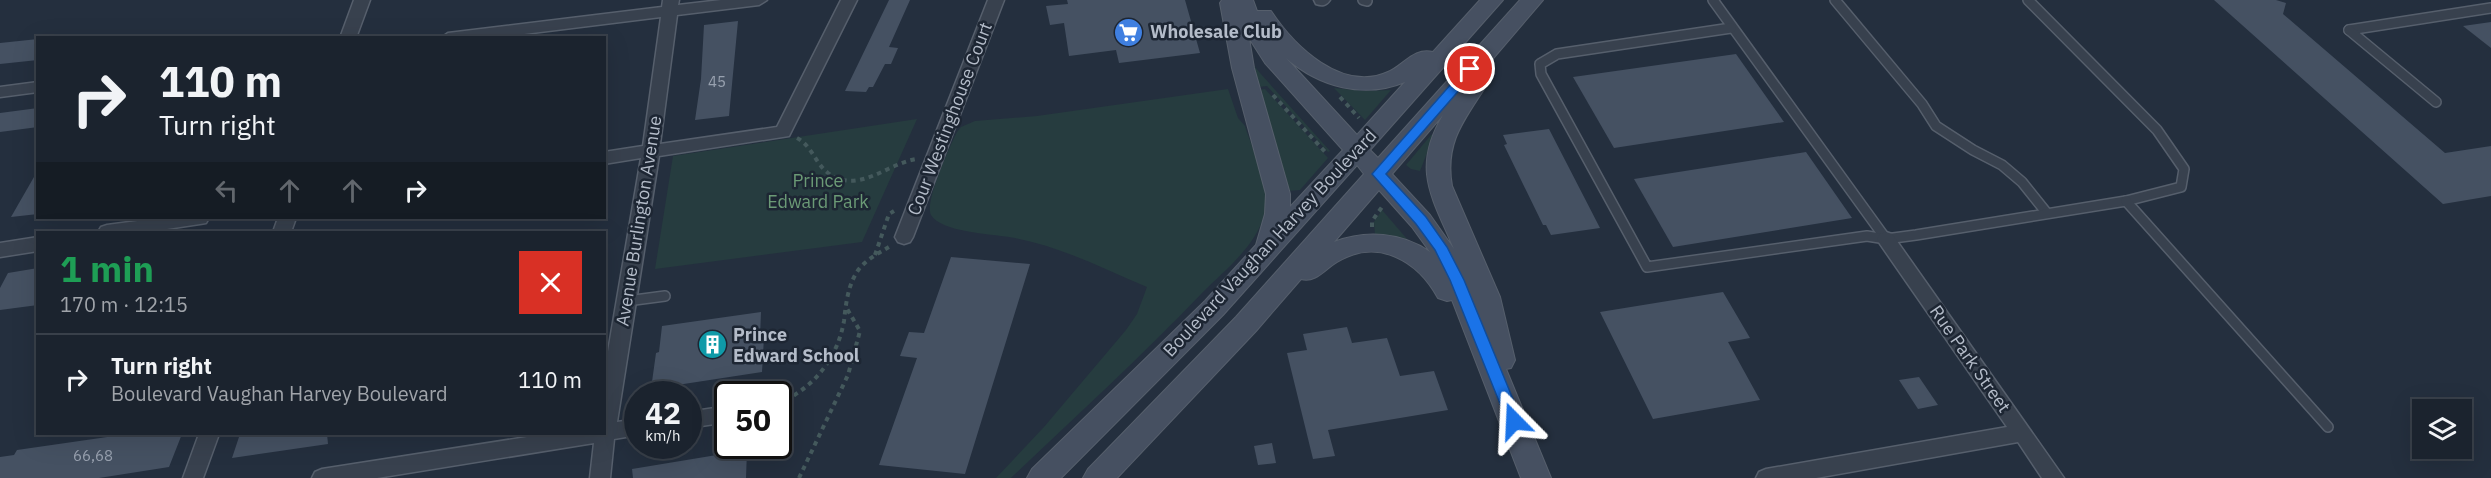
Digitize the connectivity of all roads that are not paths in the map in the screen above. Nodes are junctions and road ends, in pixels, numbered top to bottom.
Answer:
1 (362, 0) edge
2 (759, 0) edge
3 (849, 0) edge
4 (996, 0) edge
5 (1230, 0) edge
6 (1242, 0) edge
7 (1255, 0) edge
8 (1492, 0) edge
9 (1533, 0) edge
10 (1713, 0) edge
11 (1835, 0) edge
12 (2028, 0) edge
13 (671, 5) edge
14 (2491, 8) edge
15 (1731, 28) junction
16 (1462, 31) junction
17 (349, 36) edge
18 (461, 36) edge
19 (36, 87) edge
20 (0, 92) edge
21 (2436, 102) dead end
22 (1356, 150) junction
23 (651, 152) junction
24 (606, 158) edge
25 (1378, 174) junction
26 (2126, 201) junction
27 (2046, 212) junction
28 (193, 219) edge
29 (114, 231) edge
30 (904, 237) dead end
31 (1886, 239) junction
32 (36, 244) edge
33 (0, 250) edge
34 (1265, 253) junction
35 (665, 296) dead end
36 (627, 301) junction
37 (1246, 324) junction
38 (1507, 402) junction
39 (606, 426) edge
40 (2328, 427) dead end
41 (624, 429) edge
42 (606, 432) edge
43 (2023, 433) junction
44 (209, 435) edge
45 (590, 435) edge
46 (605, 435) edge
47 (193, 478) edge
48 (322, 478) edge
49 (600, 478) edge
50 (1042, 478) edge
51 (1098, 478) edge
52 (1536, 478) edge
53 (1766, 478) edge
54 (2055, 478) edge

1 - 17 street
2 - 13 street
3 - 23 street
4 - 30 street, Cour Westinghouse Court
5 - 34 main road
6 - 22 main road
7 - 16 main road
8 - 16 main road, Boulevard Vaughan Harvey Boulevard
9 - 25 main road, Boulevard Vaughan Harvey Boulevard
9 - 38 main road
10 - 15 lane
11 - 27 lane
12 - 26 lane
13 - 18 street
13 - 23 street, Avenue Burlington Avenue
14 - 21 lane
15 - 31 lane
15 - 31 lane
16 - 22 main road, Boulevard Vaughan Harvey Boulevard
19 - 20 street
22 - 25 main road
22 - 34 main road, Boulevard Vaughan Harvey Boulevard
23 - 24 street
23 - 36 street, Avenue Burlington Avenue
25 - 37 main road, Boulevard Vaughan Harvey Boulevard
25 - 38 main road
26 - 27 lane
26 - 40 lane
27 - 31 lane
28 - 29 street
31 - 43 street, Rue Park Street
32 - 33 street
34 - 50 main road, Boulevard Vaughan Harvey Boulevard
35 - 36 lane
36 - 39 street, Avenue Burlington Avenue
37 - 38 main road
37 - 51 main road, Boulevard Vaughan Harvey Boulevard
38 - 52 main road
41 - 42 street
43 - 53 street
43 - 54 street, Rue Park Street
44 - 47 street
45 - 48 street
46 - 49 street, Avenue Burlington Avenue

